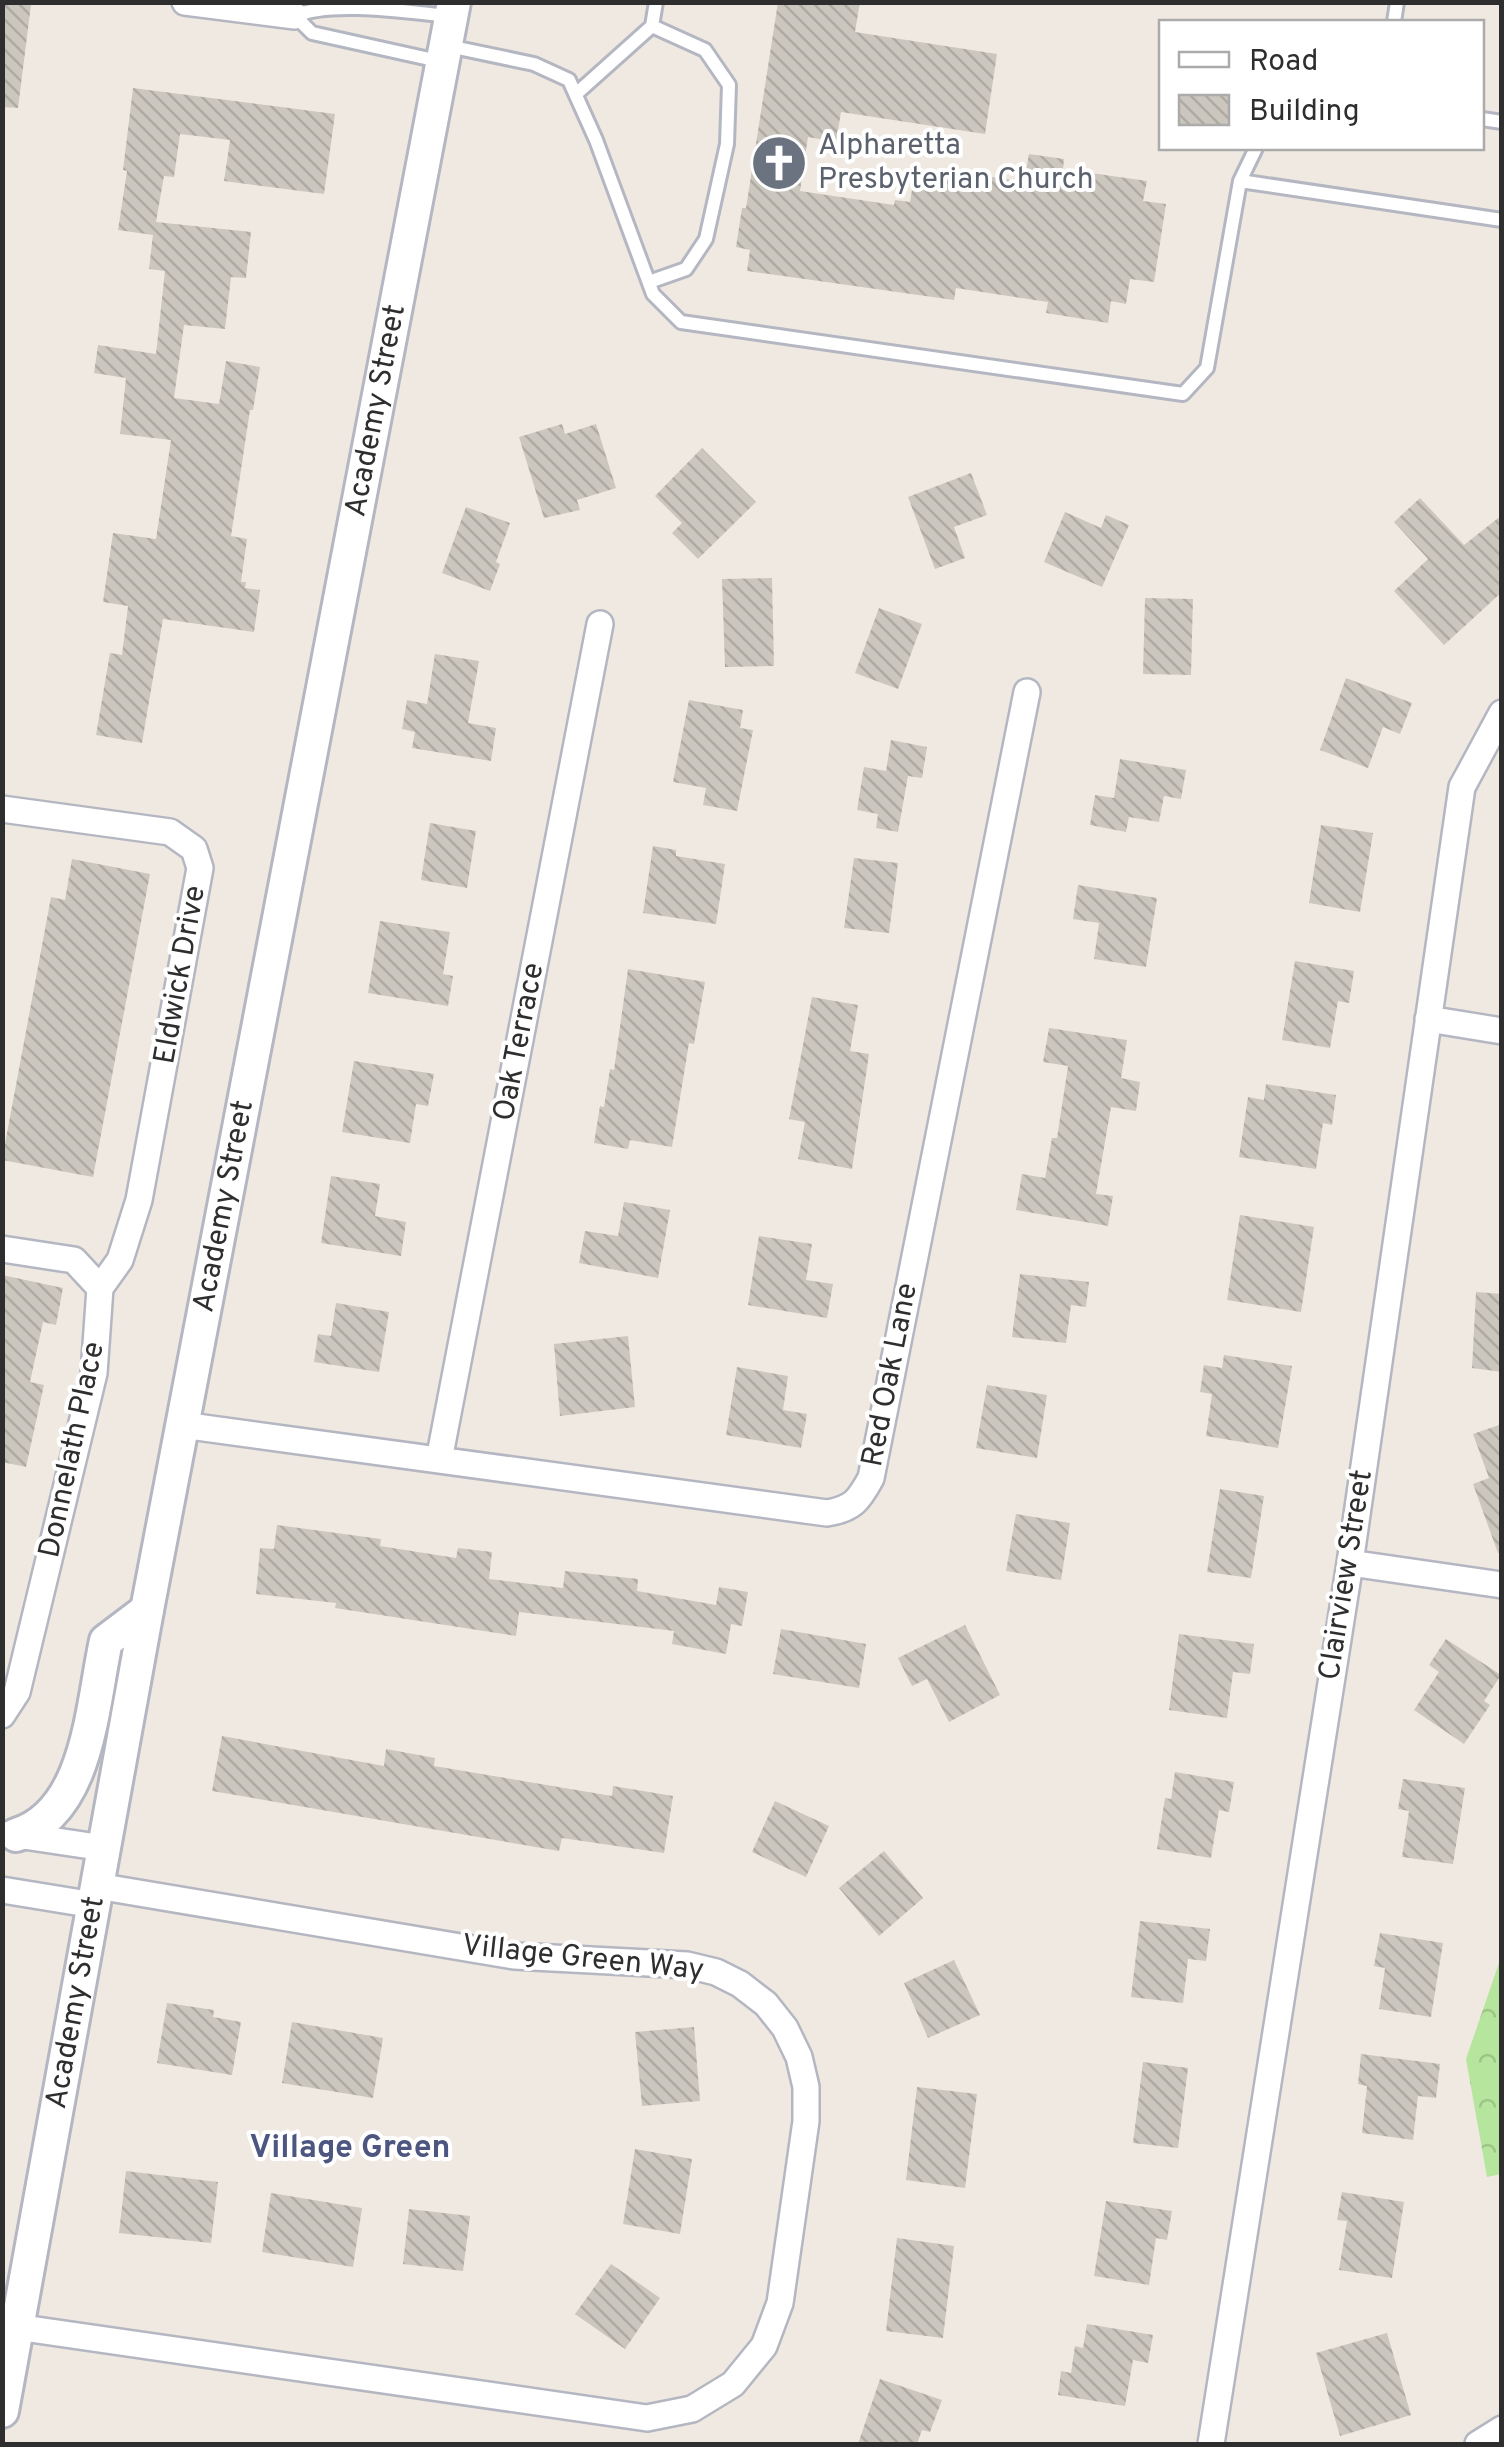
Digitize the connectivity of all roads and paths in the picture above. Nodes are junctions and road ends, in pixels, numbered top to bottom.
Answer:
1 (185, 2) edge
2 (656, 2) edge
3 (227, 5) edge
4 (295, 16) junction
5 (652, 26) junction
6 (448, 32) edge
7 (576, 94) junction
8 (1255, 150) edge
9 (1240, 181) junction
10 (1502, 220) edge
11 (649, 282) junction
12 (600, 624) dead end
13 (1027, 692) dead end
14 (1502, 713) edge
15 (2, 809) edge
16 (1428, 1019) junction
17 (1502, 1032) edge
18 (2, 1249) edge
19 (100, 1288) junction
20 (182, 1425) junction
21 (439, 1460) junction
22 (1350, 1563) junction
23 (1502, 1585) edge
24 (147, 1610) junction
25 (2, 1715) edge
26 (9, 1834) edge
27 (104, 1848) junction
28 (2, 1890) edge
29 (96, 1896) junction
30 (16, 2327) junction
31 (2, 2411) edge
32 (1502, 2429) edge
33 (1212, 2444) edge
34 (1478, 2444) edge

1 - 3 street
2 - 5 lane
3 - 4 street
4 - 6 lane
4 - 6 lane
5 - 7 lane
5 - 11 lane
6 - 7 lane
6 - 20 street, Academy Street
7 - 11 lane
8 - 9 lane
9 - 10 lane
9 - 11 lane
12 - 21 street, Oak Terrace
13 - 21 street, Red Oak Lane
14 - 16 street, Clairview Street
15 - 19 street, Eldwick Drive
16 - 17 street
16 - 22 street, Clairview Street
18 - 19 street
19 - 25 street, Donnelath Place
20 - 21 street, Red Oak Lane
20 - 24 street, Academy Street
22 - 23 street
22 - 33 street, Clairview Street
24 - 26 street
24 - 27 street, Academy Street
26 - 27 street
27 - 29 street, Academy Street
28 - 29 street, Village Green Way
29 - 30 street, Academy Street
29 - 30 street, Village Green Way
30 - 31 street, Academy Street
32 - 34 street

